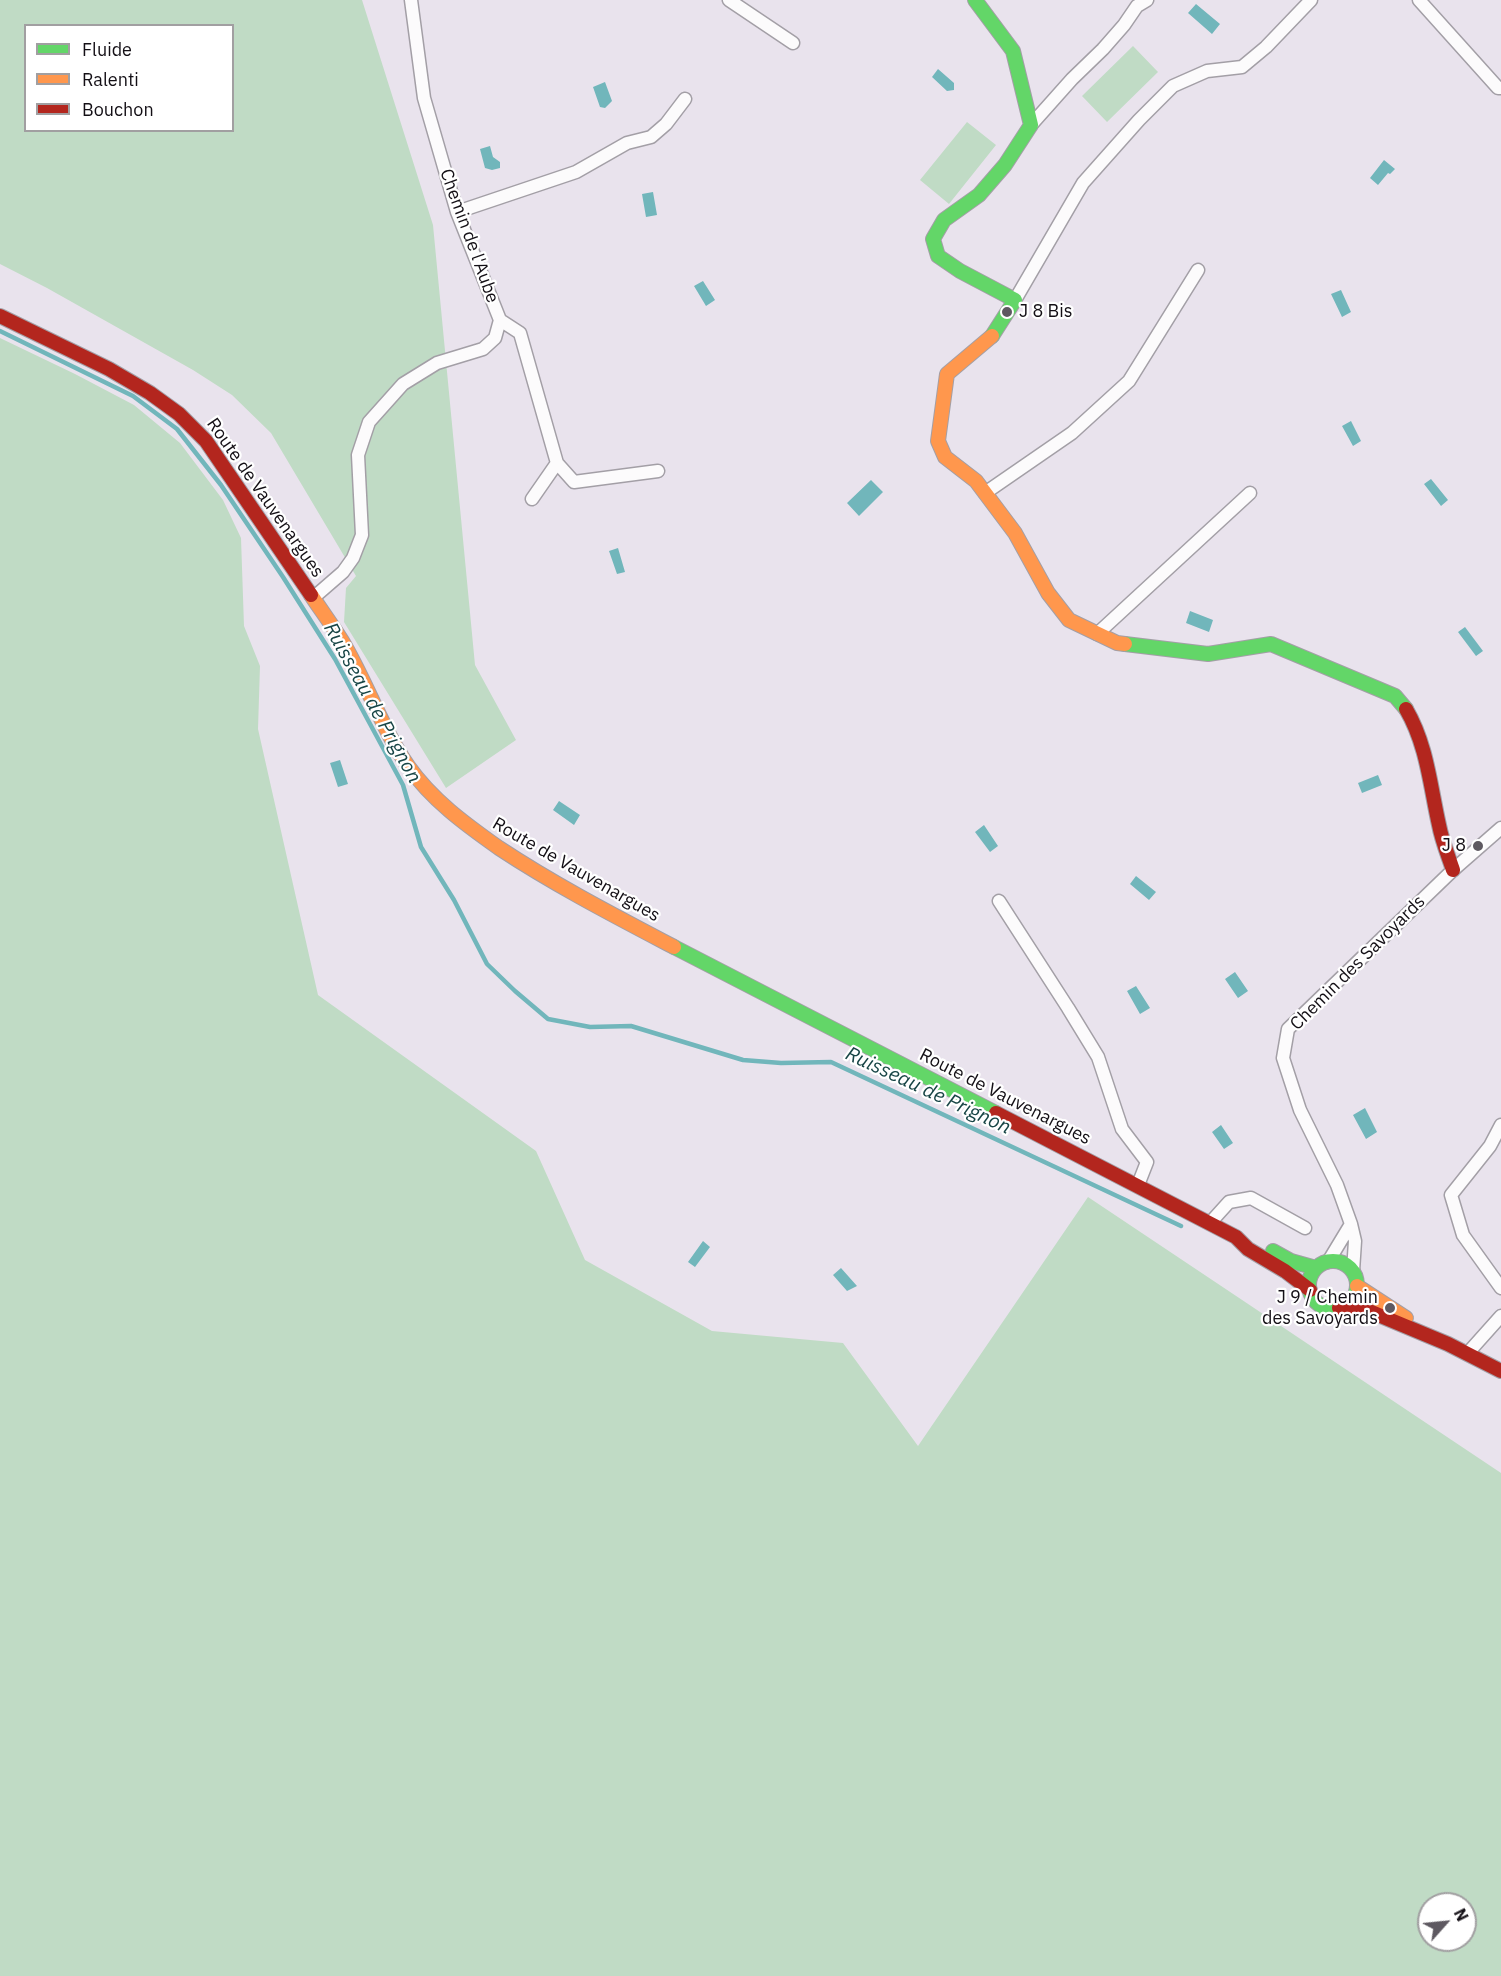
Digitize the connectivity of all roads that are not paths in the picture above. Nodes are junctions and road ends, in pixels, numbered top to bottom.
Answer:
1 (411, 0) edge
2 (729, 0) edge
3 (975, 0) edge
4 (1147, 0) edge
5 (1311, 0) edge
6 (1419, 0) edge
7 (793, 43) dead end
8 (1500, 88) edge
9 (685, 99) dead end
10 (1030, 125) junction
11 (457, 212) junction
12 (1198, 270) dead end
13 (1015, 300) junction
14 (0, 316) edge
15 (500, 320) junction
16 (557, 463) junction
17 (658, 471) dead end
18 (985, 493) junction
19 (1250, 493) dead end
20 (532, 499) dead end
21 (313, 598) junction
22 (1096, 634) junction
23 (1501, 828) edge
24 (1453, 870) junction
25 (999, 901) dead end
26 (1501, 1125) edge
27 (1138, 1185) junction
28 (1210, 1222) junction
29 (1351, 1224) junction
30 (1305, 1228) dead end
31 (1236, 1237) junction
32 (1322, 1265) junction
33 (1353, 1271) junction
34 (1357, 1286) junction
35 (1501, 1288) edge
36 (1310, 1290) junction
37 (1339, 1308) junction
38 (1499, 1325) edge
39 (1448, 1344) junction
40 (1467, 1354) junction
41 (1501, 1371) edge

1 - 11 street, Chemin de l'Aube
2 - 7 street
3 - 10 main road
4 - 10 street
5 - 13 street
6 - 8 street
9 - 11 street
10 - 13 main road
11 - 15 street, Chemin de l'Aube
12 - 18 street
13 - 18 main road
14 - 21 main road, Route de Vauvenargues
15 - 16 street
15 - 21 street, Chemin de l'Aube
16 - 17 street
16 - 20 street
18 - 22 main road
19 - 22 street
21 - 27 main road, Route de Vauvenargues
22 - 24 main road
23 - 24 street, Chemin des Savoyards
24 - 29 street, Chemin des Savoyards
25 - 27 street
26 - 35 street
27 - 28 main road, Route de Vauvenargues
28 - 30 street
28 - 31 main road, Route de Vauvenargues
29 - 32 street
29 - 33 street, Chemin des Savoyards
31 - 32 main road, Route de Vauvenargues
31 - 36 main road, Route de Vauvenargues
32 - 33 main road
32 - 36 main road
33 - 34 main road
34 - 37 main road
34 - 39 main road
36 - 37 main road
37 - 39 main road
38 - 40 street
39 - 40 main road
40 - 41 main road

